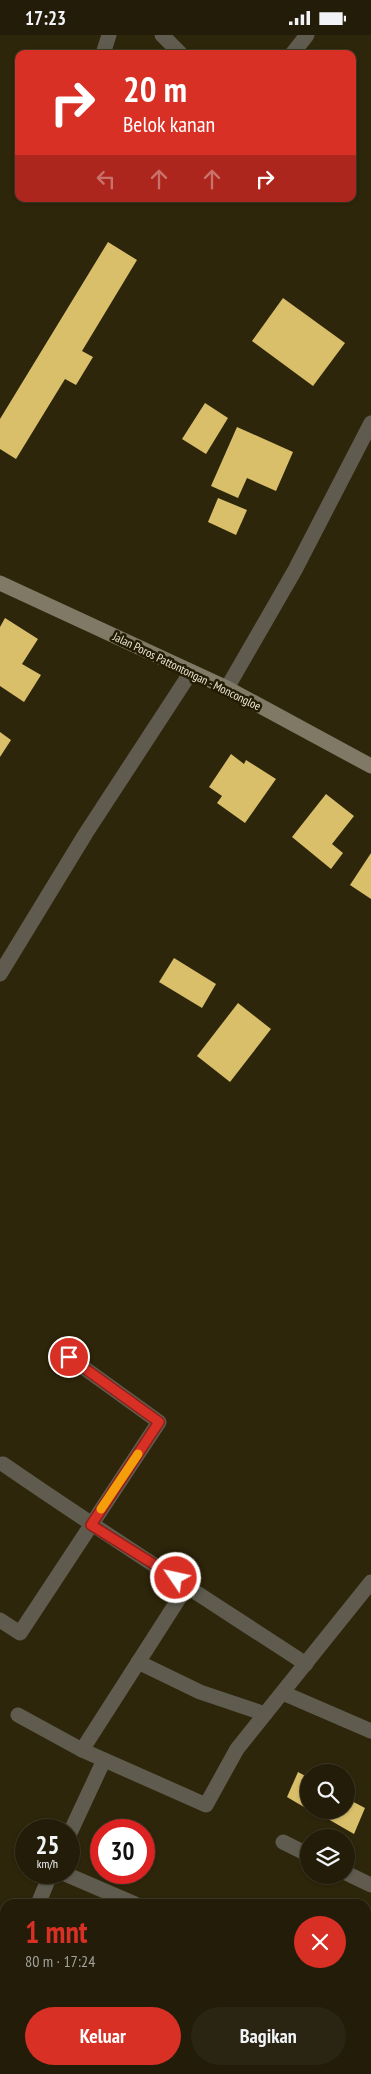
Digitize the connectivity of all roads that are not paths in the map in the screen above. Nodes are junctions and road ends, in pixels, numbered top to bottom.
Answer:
1 (110, 35) edge
2 (162, 35) edge
3 (307, 35) edge
4 (104, 50) edge
5 (177, 50) edge
6 (295, 50) edge
7 (371, 423) edge
8 (0, 583) edge
9 (191, 672) junction
10 (228, 688) junction
11 (371, 766) edge
12 (0, 974) edge
13 (69, 1357) dead end
14 (3, 1464) dead end
15 (91, 1525) junction
16 (371, 1582) edge
17 (186, 1586) junction
18 (0, 1620) edge
19 (138, 1662) junction
20 (306, 1664) junction
21 (283, 1693) junction
22 (265, 1714) junction
23 (18, 1715) dead end
24 (371, 1731) edge
25 (82, 1750) junction
26 (104, 1760) junction
27 (76, 1819) edge
28 (284, 1843) dead end
29 (300, 1851) edge
30 (355, 1877) edge
31 (80, 1880) edge
32 (46, 1884) edge
33 (371, 1885) edge
34 (40, 1899) edge
35 (123, 1899) edge

1 - 4 street
2 - 5 street
3 - 6 street
7 - 10 street
8 - 9 street, Jalan Poros Pattontongan - Moncongloe
9 - 10 street, Jalan Poros Pattontongan - Moncongloe
9 - 12 street
10 - 11 street, Jalan Poros Pattontongan - Moncongloe
13 - 15 street
14 - 15 street
15 - 17 street
15 - 18 street
16 - 20 street
17 - 19 street
17 - 20 street
19 - 22 street
19 - 25 street
20 - 21 street
21 - 22 street
21 - 24 street
22 - 26 street
23 - 25 street
25 - 26 street
26 - 27 street
28 - 29 street
30 - 33 street
31 - 35 street
32 - 34 street

